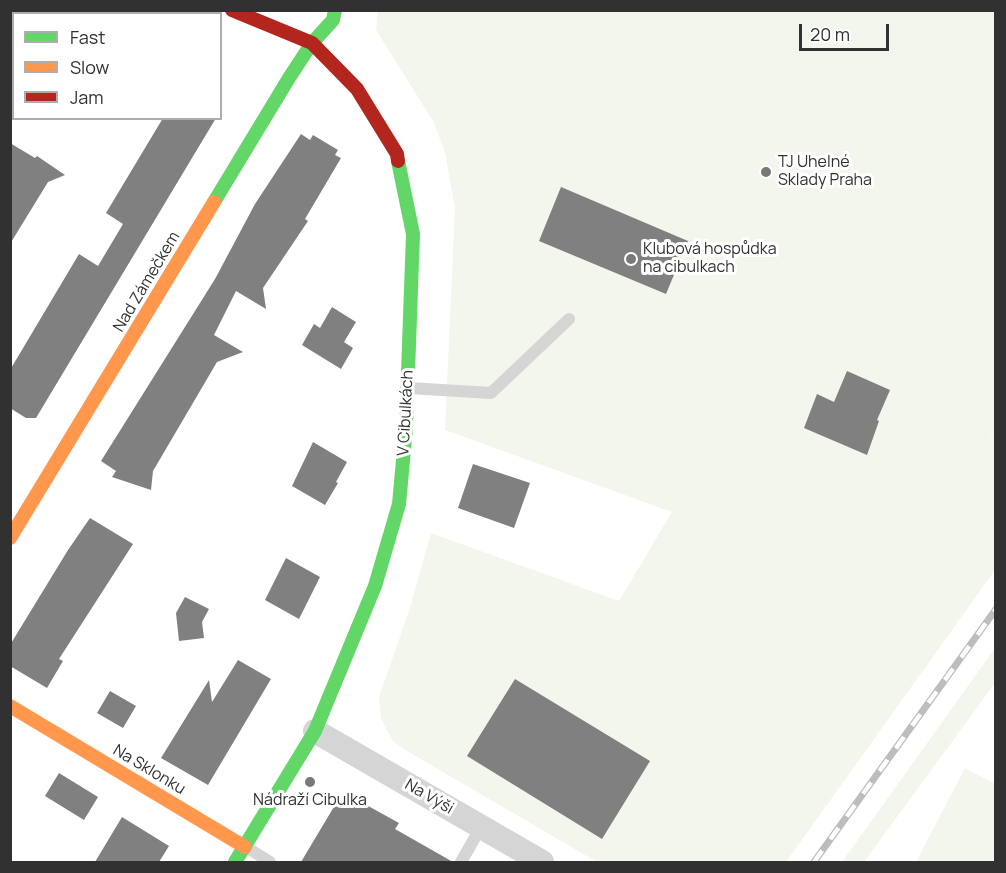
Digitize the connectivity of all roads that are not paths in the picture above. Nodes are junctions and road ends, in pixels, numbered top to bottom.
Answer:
1 (232, 10) edge
2 (335, 10) edge
3 (312, 43) junction
4 (569, 319) dead end
5 (408, 388) junction
6 (10, 538) edge
7 (10, 706) edge
8 (315, 731) junction
9 (482, 827) junction
10 (244, 847) junction
11 (235, 862) edge
12 (270, 862) edge
13 (461, 862) edge
14 (542, 862) edge

1 - 3 street, V Cibulkách
2 - 3 street, Nad Zámečkem
3 - 5 street, V Cibulkách
3 - 6 street, Nad Zámečkem
4 - 5 lane
5 - 8 street, V Cibulkách
7 - 10 street, Na Sklonku
8 - 9 street, Na Výši
8 - 10 street, V Cibulkách
9 - 13 lane
9 - 14 street, Na Výši
10 - 11 street, V Cibulkách
10 - 12 lane, Na Sklonku

